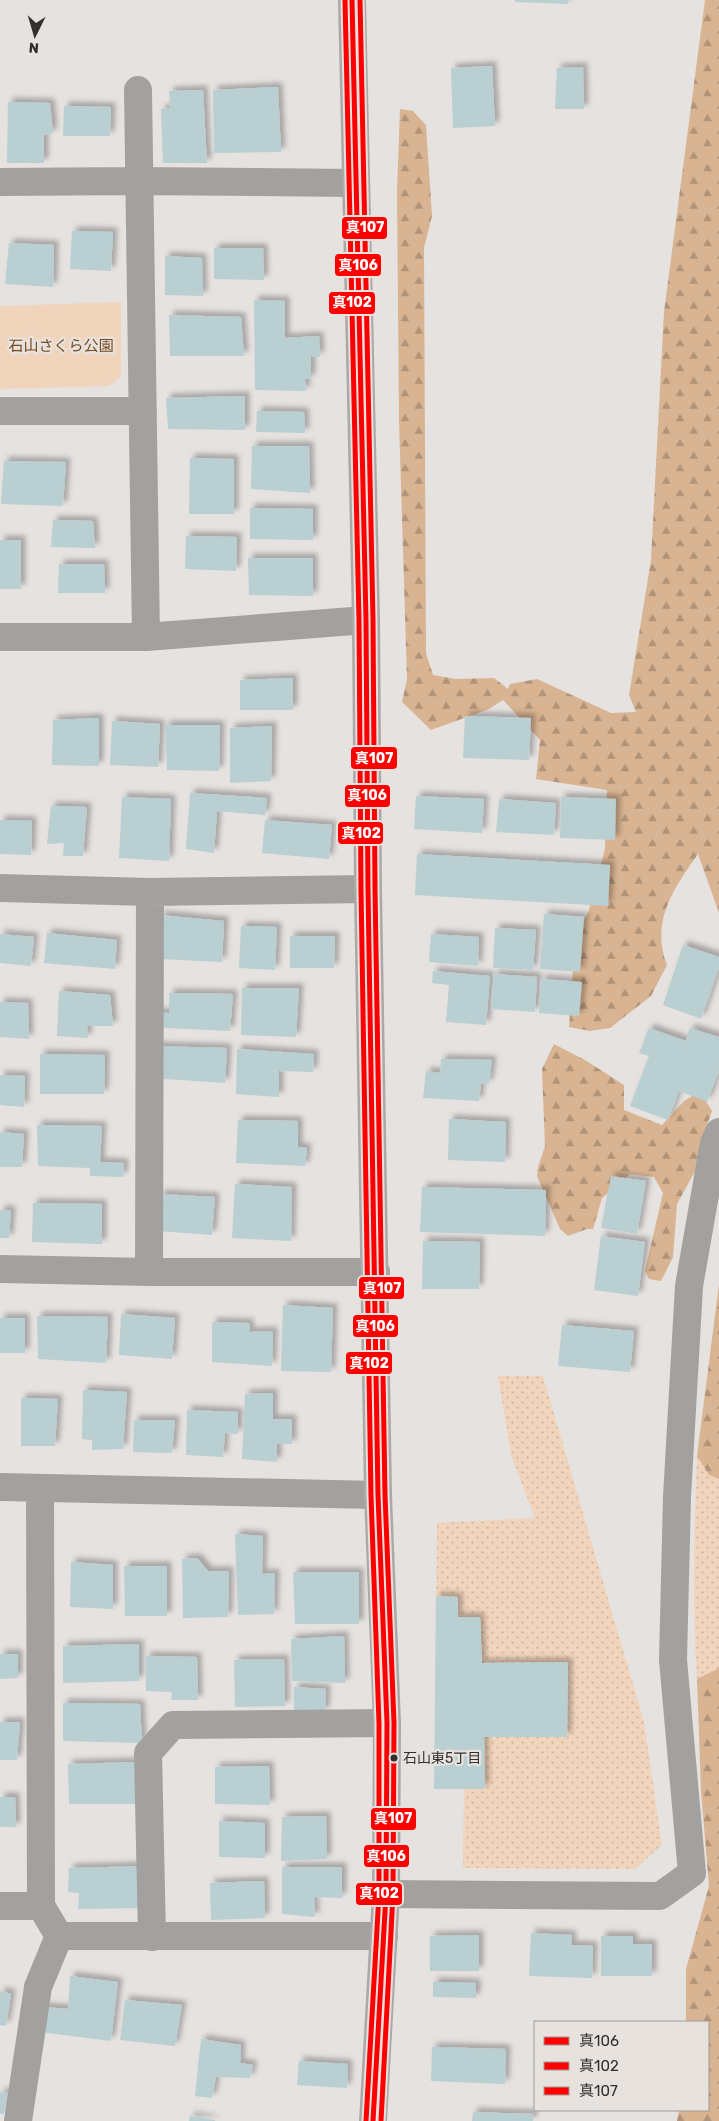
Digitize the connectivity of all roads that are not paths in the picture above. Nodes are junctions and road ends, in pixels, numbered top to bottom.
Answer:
1 (352, 0) edge
2 (138, 90) dead end
3 (138, 181) junction
4 (0, 182) edge
5 (356, 183) junction
6 (0, 411) edge
7 (143, 411) junction
8 (366, 620) junction
9 (0, 637) edge
10 (146, 637) junction
11 (0, 888) edge
12 (368, 889) junction
13 (150, 892) junction
14 (719, 1132) edge
15 (0, 1269) edge
16 (149, 1272) junction
17 (376, 1272) junction
18 (0, 1487) edge
19 (40, 1488) junction
20 (378, 1495) junction
21 (387, 1723) junction
22 (386, 1894) junction
23 (0, 1906) edge
24 (41, 1906) junction
25 (58, 1936) junction
26 (384, 1936) junction
27 (152, 1937) junction
28 (18, 2121) edge
29 (373, 2121) edge

1 - 5 highway
2 - 3 street
3 - 4 street
3 - 5 street
3 - 7 street
5 - 8 highway
6 - 7 street
7 - 10 street
8 - 10 street
8 - 12 highway
9 - 10 street
11 - 13 street
12 - 13 street
12 - 17 highway
13 - 16 street
14 - 22 street
15 - 16 street
16 - 17 street
17 - 20 highway
18 - 19 street
19 - 20 street
19 - 24 street
20 - 21 highway
21 - 22 highway
21 - 27 street
22 - 26 highway
23 - 24 street
24 - 25 street
25 - 27 street
25 - 28 street
26 - 27 street
26 - 29 highway

